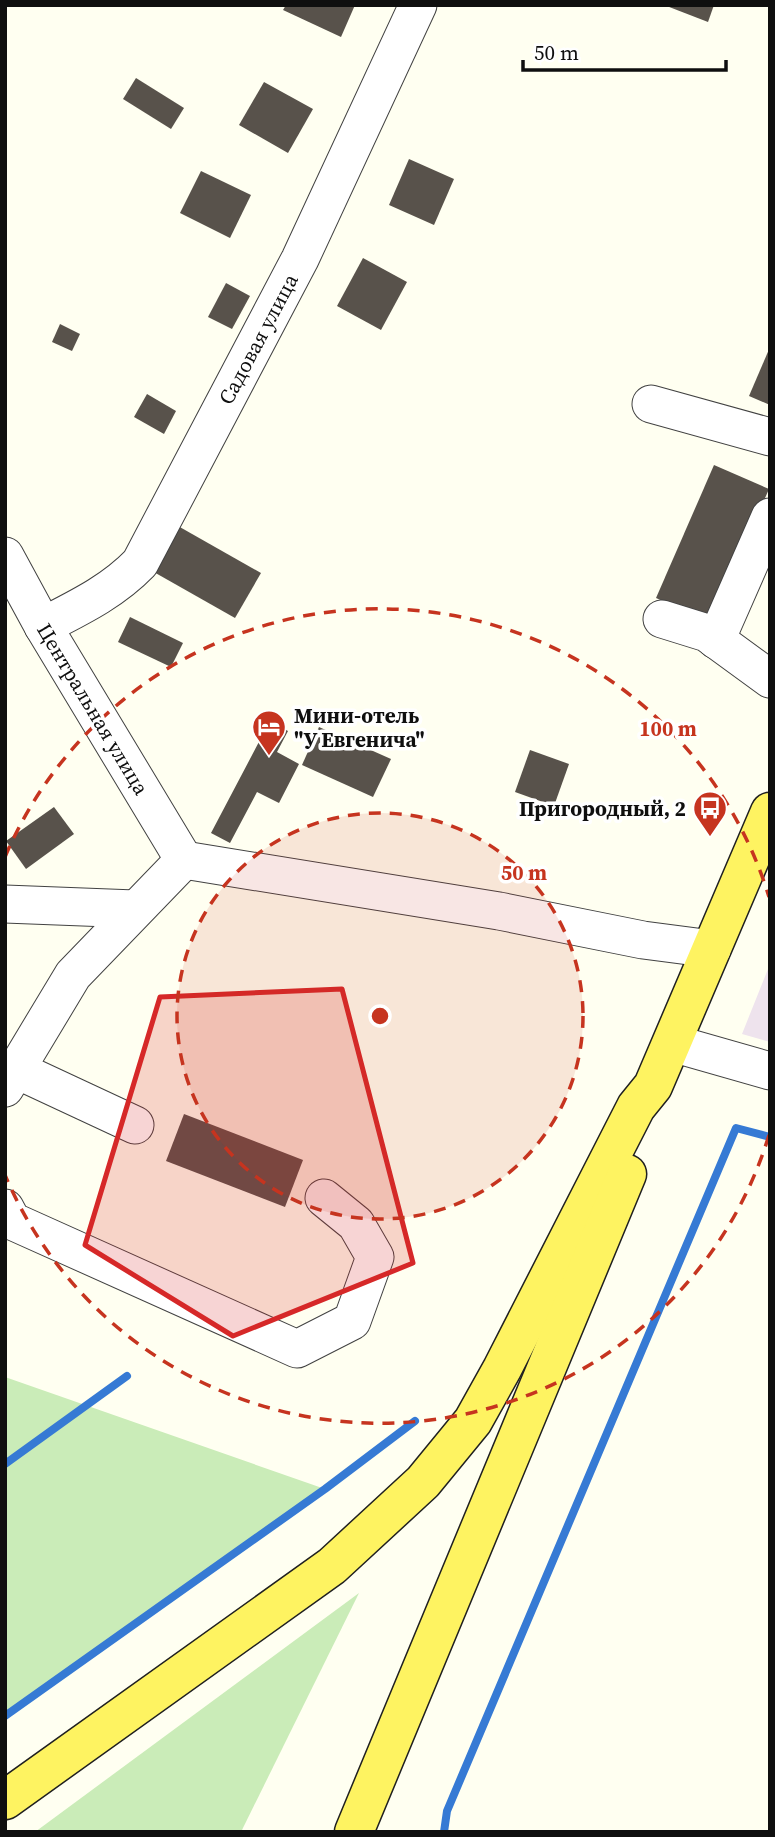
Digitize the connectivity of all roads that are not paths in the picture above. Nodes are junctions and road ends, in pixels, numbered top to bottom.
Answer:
1 (418, 5) edge
2 (651, 404) dead end
3 (770, 437) edge
4 (770, 517) edge
5 (5, 556) edge
6 (662, 619) dead end
7 (43, 626) junction
8 (716, 640) junction
9 (770, 679) edge
10 (770, 811) edge
11 (184, 860) junction
12 (5, 904) edge
13 (135, 909) junction
14 (712, 949) junction
15 (672, 1043) junction
16 (770, 1070) edge
17 (11, 1079) edge
18 (644, 1096) junction
19 (135, 1125) dead end
20 (324, 1198) dead end
21 (5, 1208) edge
22 (478, 1532) junction
23 (5, 1801) edge
24 (334, 1832) edge
25 (354, 1832) edge
26 (380, 1832) edge

1 - 7 street, Садовая улица
2 - 3 street
4 - 8 street
5 - 7 street, Центральная улица
6 - 8 street
7 - 11 street, Центральная улица
8 - 9 street
10 - 14 main road
11 - 13 street
11 - 14 street
12 - 13 street
13 - 17 street
14 - 15 main road
15 - 16 street
15 - 18 main road
17 - 19 street
18 - 22 main road
18 - 23 main road
18 - 24 main road
20 - 21 street
22 - 25 main road
22 - 26 main road

